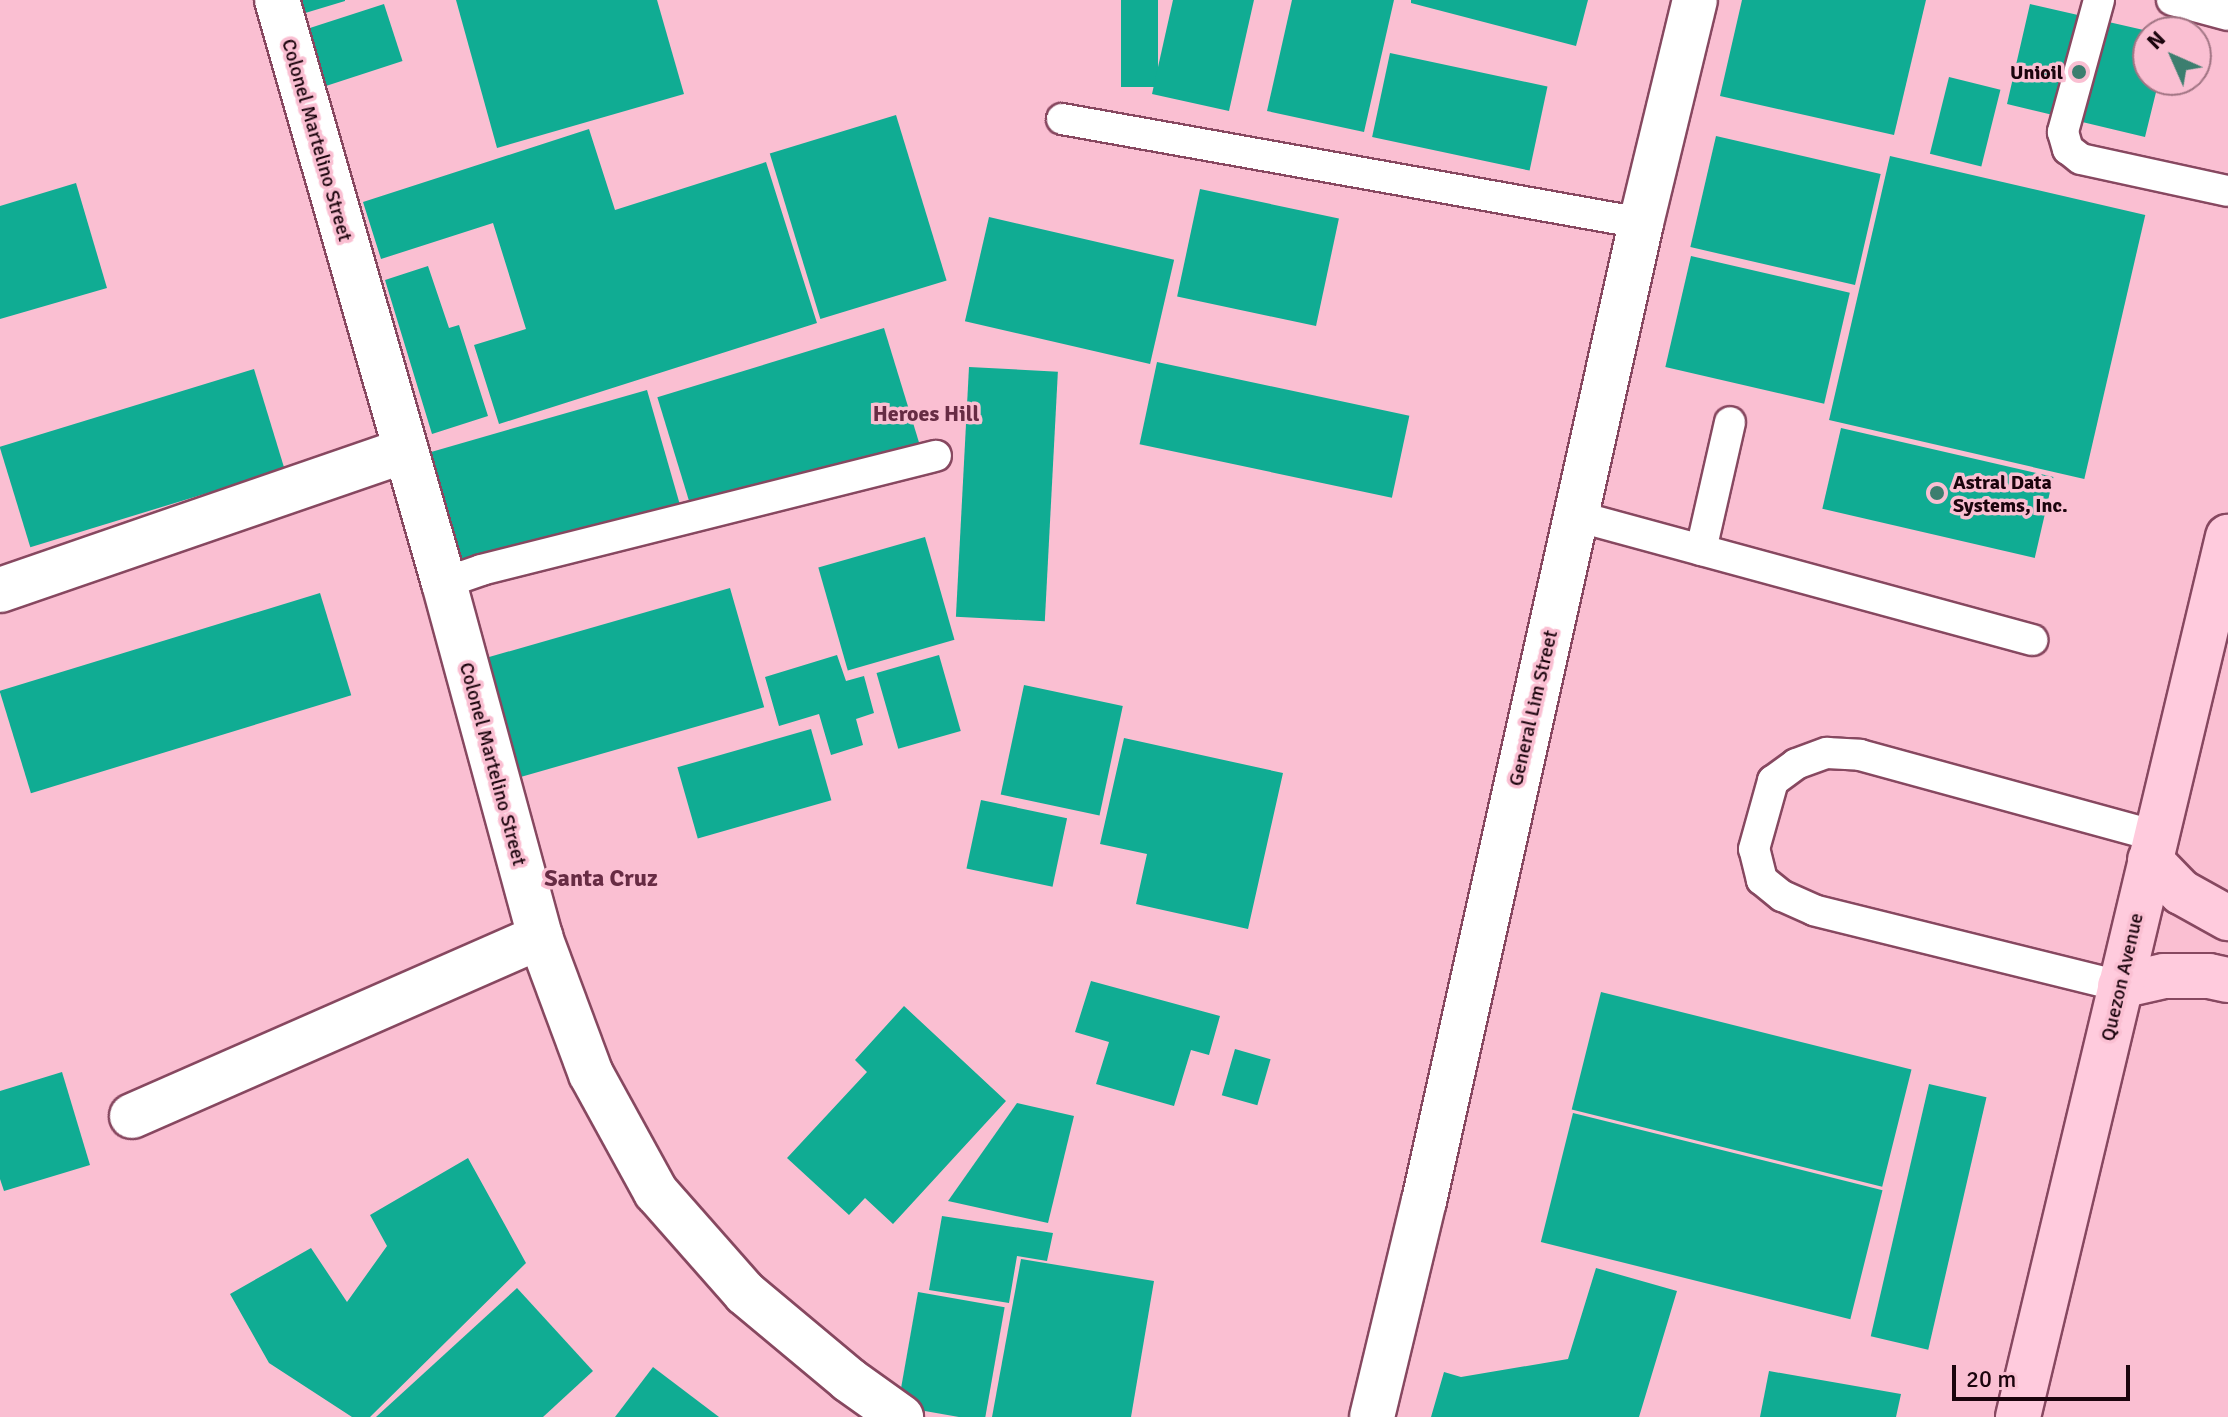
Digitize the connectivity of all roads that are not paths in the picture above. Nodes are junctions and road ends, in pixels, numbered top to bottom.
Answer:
1 (277, 0) edge
2 (1695, 0) edge
3 (2099, 0) edge
4 (2172, 0) edge
5 (2228, 15) edge
6 (1062, 119) dead end
7 (2228, 191) edge
8 (1641, 223) junction
9 (1730, 422) dead end
10 (406, 450) junction
11 (936, 456) dead end
12 (1576, 516) junction
13 (2228, 537) edge
14 (1701, 550) junction
15 (444, 583) junction
16 (0, 590) edge
17 (2032, 640) dead end
18 (2153, 848) junction
19 (2228, 918) edge
20 (540, 937) junction
21 (2228, 980) edge
22 (2120, 986) junction
23 (132, 1116) dead end
24 (901, 1417) edge
25 (1372, 1417) edge
26 (2018, 1417) edge

1 - 10 street, Colonel Martelino Street
2 - 8 street, General Lim Street
3 - 7 lane
4 - 5 lane
6 - 8 lane
8 - 12 street, General Lim Street
9 - 14 lane
10 - 15 street, Colonel Martelino Street
10 - 16 street
11 - 15 lane
12 - 14 lane
12 - 25 street, General Lim Street
13 - 18 main road, Quezon Avenue
14 - 17 lane
15 - 20 street, Colonel Martelino Street
18 - 19 main road
18 - 22 main road, Quezon Avenue
18 - 22 lane
20 - 23 street
20 - 24 street, Colonel Martelino Street
21 - 22 main road
22 - 26 main road, Quezon Avenue

